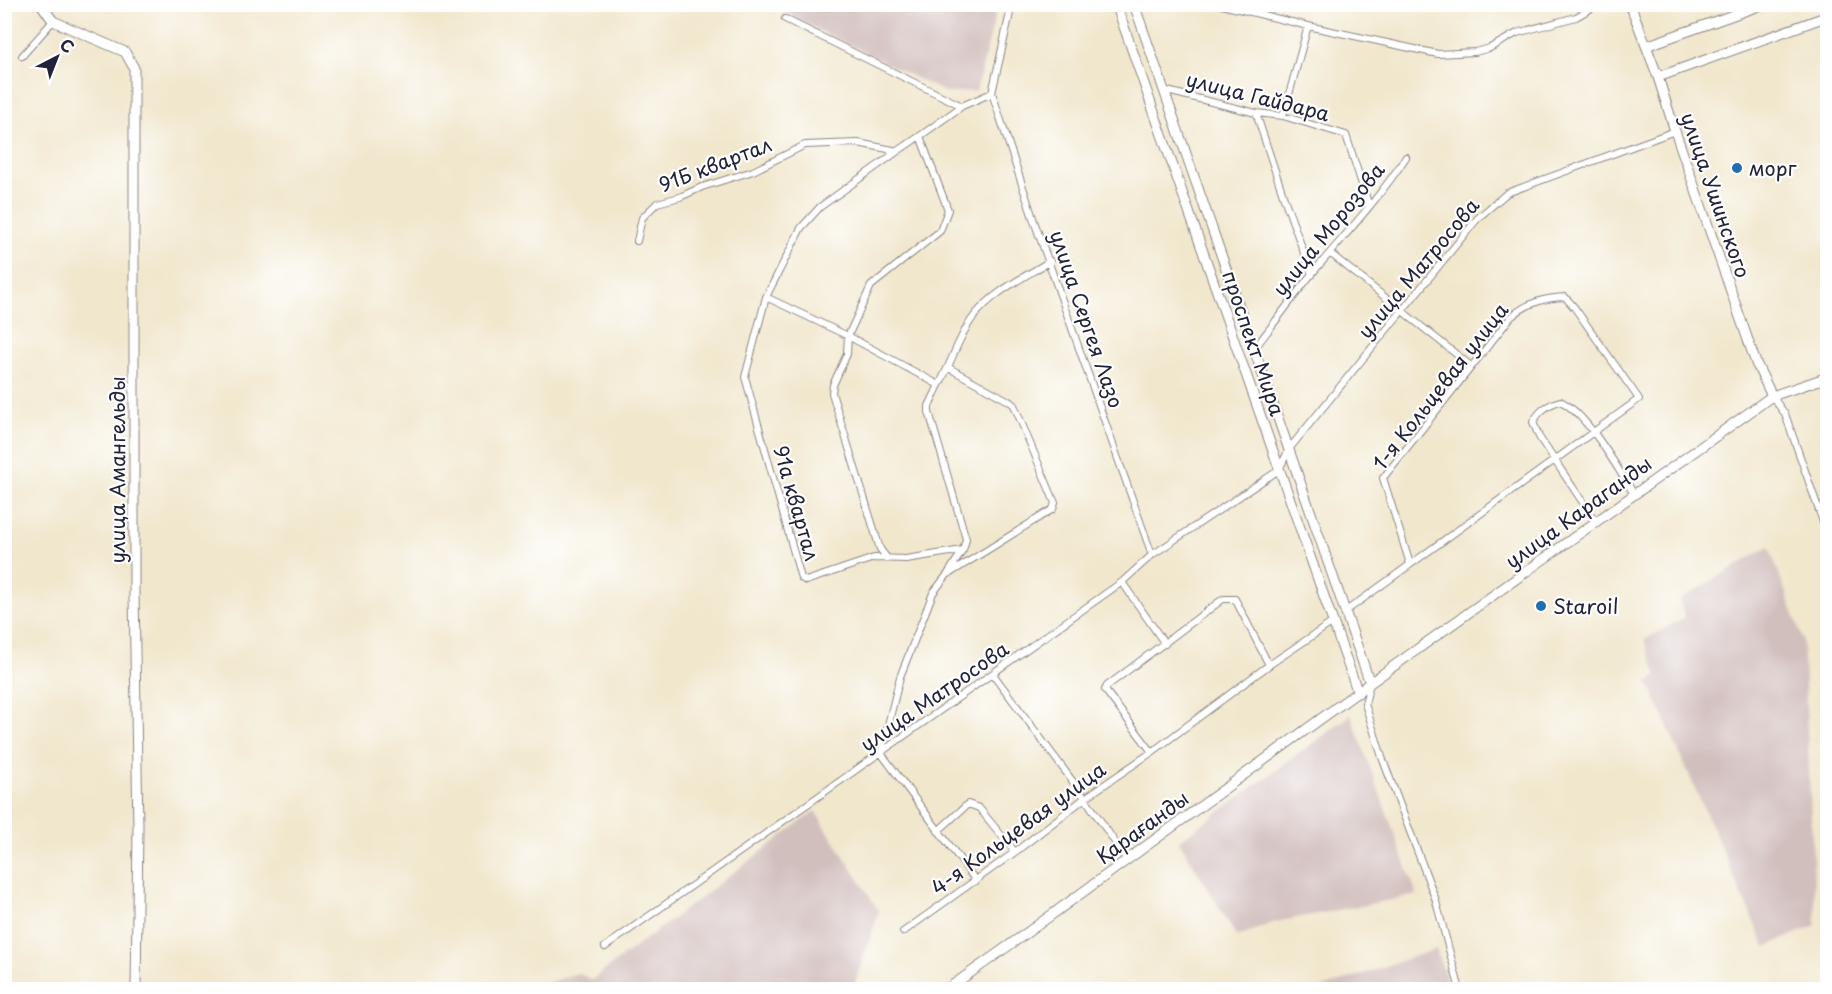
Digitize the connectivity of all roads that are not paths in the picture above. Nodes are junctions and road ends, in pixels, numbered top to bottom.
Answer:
1 (40, 4) edge
2 (1012, 4) edge
3 (1116, 4) edge
4 (1134, 4) edge
5 (1218, 4) edge
6 (1599, 4) edge
7 (1630, 4) edge
8 (1764, 4) edge
9 (1827, 16) edge
10 (785, 20) dead end
11 (53, 21) junction
12 (1308, 26) junction
13 (1646, 46) junction
14 (22, 56) dead end
15 (1658, 77) junction
16 (1163, 90) junction
17 (992, 93) junction
18 (962, 106) junction
19 (1256, 113) junction
20 (1283, 116) junction
21 (1675, 131) junction
22 (920, 136) junction
23 (898, 151) junction
24 (1406, 157) dead end
25 (1369, 206) junction
26 (637, 241) dead end
27 (1331, 254) junction
28 (1050, 261) junction
29 (1312, 275) junction
30 (766, 297) junction
31 (1401, 310) junction
32 (848, 336) junction
33 (1254, 350) junction
34 (1471, 366) junction
35 (948, 368) junction
36 (1827, 377) edge
37 (939, 385) junction
38 (1772, 396) junction
39 (1592, 432) junction
40 (1289, 449) junction
41 (1554, 459) junction
42 (1279, 470) junction
43 (1634, 494) junction
44 (1596, 522) junction
45 (1827, 536) edge
46 (963, 550) junction
47 (1152, 555) junction
48 (887, 558) junction
49 (1410, 564) junction
50 (947, 575) junction
51 (1122, 582) junction
52 (1346, 611) junction
53 (1333, 622) junction
54 (1165, 644) junction
55 (1269, 664) junction
56 (993, 674) junction
57 (1370, 683) junction
58 (1358, 693) junction
59 (1365, 704) junction
60 (1152, 752) junction
61 (881, 753) junction
62 (1085, 798) junction
63 (938, 831) junction
64 (1015, 852) junction
65 (1127, 860) junction
66 (975, 881) junction
67 (903, 932) dead end
68 (605, 947) dead end
69 (136, 990) edge
70 (946, 990) edge
71 (1460, 990) edge

1 - 11 main road, улица Амангельды
2 - 17 street
3 - 42 main road, проспект Мира
4 - 16 main road, проспект Мира
5 - 12 street
6 - 12 street
7 - 13 main road, улица Ушинского
8 - 13 main road
9 - 15 main road
10 - 18 street
11 - 14 street
11 - 69 main road, улица Амангельды
12 - 20 street
13 - 15 main road, улица Ушинского
15 - 21 main road, улица Ушинского
16 - 19 street, улица Гайдара
16 - 33 main road, проспект Мира
17 - 18 street
17 - 28 street, улица Сергея Лазо
18 - 22 street
19 - 20 street, улица Гайдара
19 - 29 street
20 - 25 street, улица Гайдара
21 - 31 street, улица Матросова
21 - 38 main road, улица Ушинского
22 - 23 street
22 - 32 street
23 - 26 street, 91Б квартал
23 - 30 street
24 - 25 street, улица Морозова
25 - 27 street, улица Морозова
27 - 29 street, улица Морозова
27 - 31 street
28 - 35 street
28 - 47 street, улица Сергея Лазо
29 - 33 street, улица Морозова
30 - 32 street
30 - 48 street, 91а квартал
31 - 34 street
31 - 40 street, улица Матросова
32 - 37 street
32 - 48 street
33 - 40 main road, проспект Мира
34 - 39 street, 1-я Кольцевая улица
34 - 49 street, 1-я Кольцевая улица
35 - 37 street
35 - 50 street
36 - 38 main road, улица Караганды
37 - 46 street
38 - 43 main road, улица Караганды
38 - 45 street
39 - 41 street, 1-я Кольцевая улица
39 - 41 street
39 - 43 street
40 - 42 street, улица Матросова
40 - 52 main road, проспект Мира
41 - 44 street
41 - 49 street, 1-я Кольцевая улица
42 - 47 street, улица Матросова
42 - 53 main road, проспект Мира
43 - 44 main road, улица Караганды
44 - 57 main road, улица Караганды
46 - 48 street
46 - 50 street
47 - 51 street, улица Матросова
49 - 52 street, 1-я Кольцевая улица
50 - 61 street
51 - 54 street
51 - 56 street, улица Матросова
52 - 57 main road, проспект Мира
53 - 55 street, 4-я Кольцевая улица
53 - 58 main road, проспект Мира
54 - 55 street
54 - 60 street
55 - 60 street, 4-я Кольцевая улица
56 - 61 street, улица Матросова
56 - 62 street
57 - 58 main road, улица Караганды
57 - 59 street
58 - 59 street
58 - 65 main road, Қарағанды
59 - 71 street
60 - 62 street, 4-я Кольцевая улица
61 - 63 street
61 - 68 street, улица Матросова
62 - 64 street, 4-я Кольцевая улица
62 - 65 street
63 - 64 street
63 - 66 street
64 - 66 street, 4-я Кольцевая улица
65 - 70 main road, Қарағанды
66 - 67 street, 4-я Кольцевая улица

